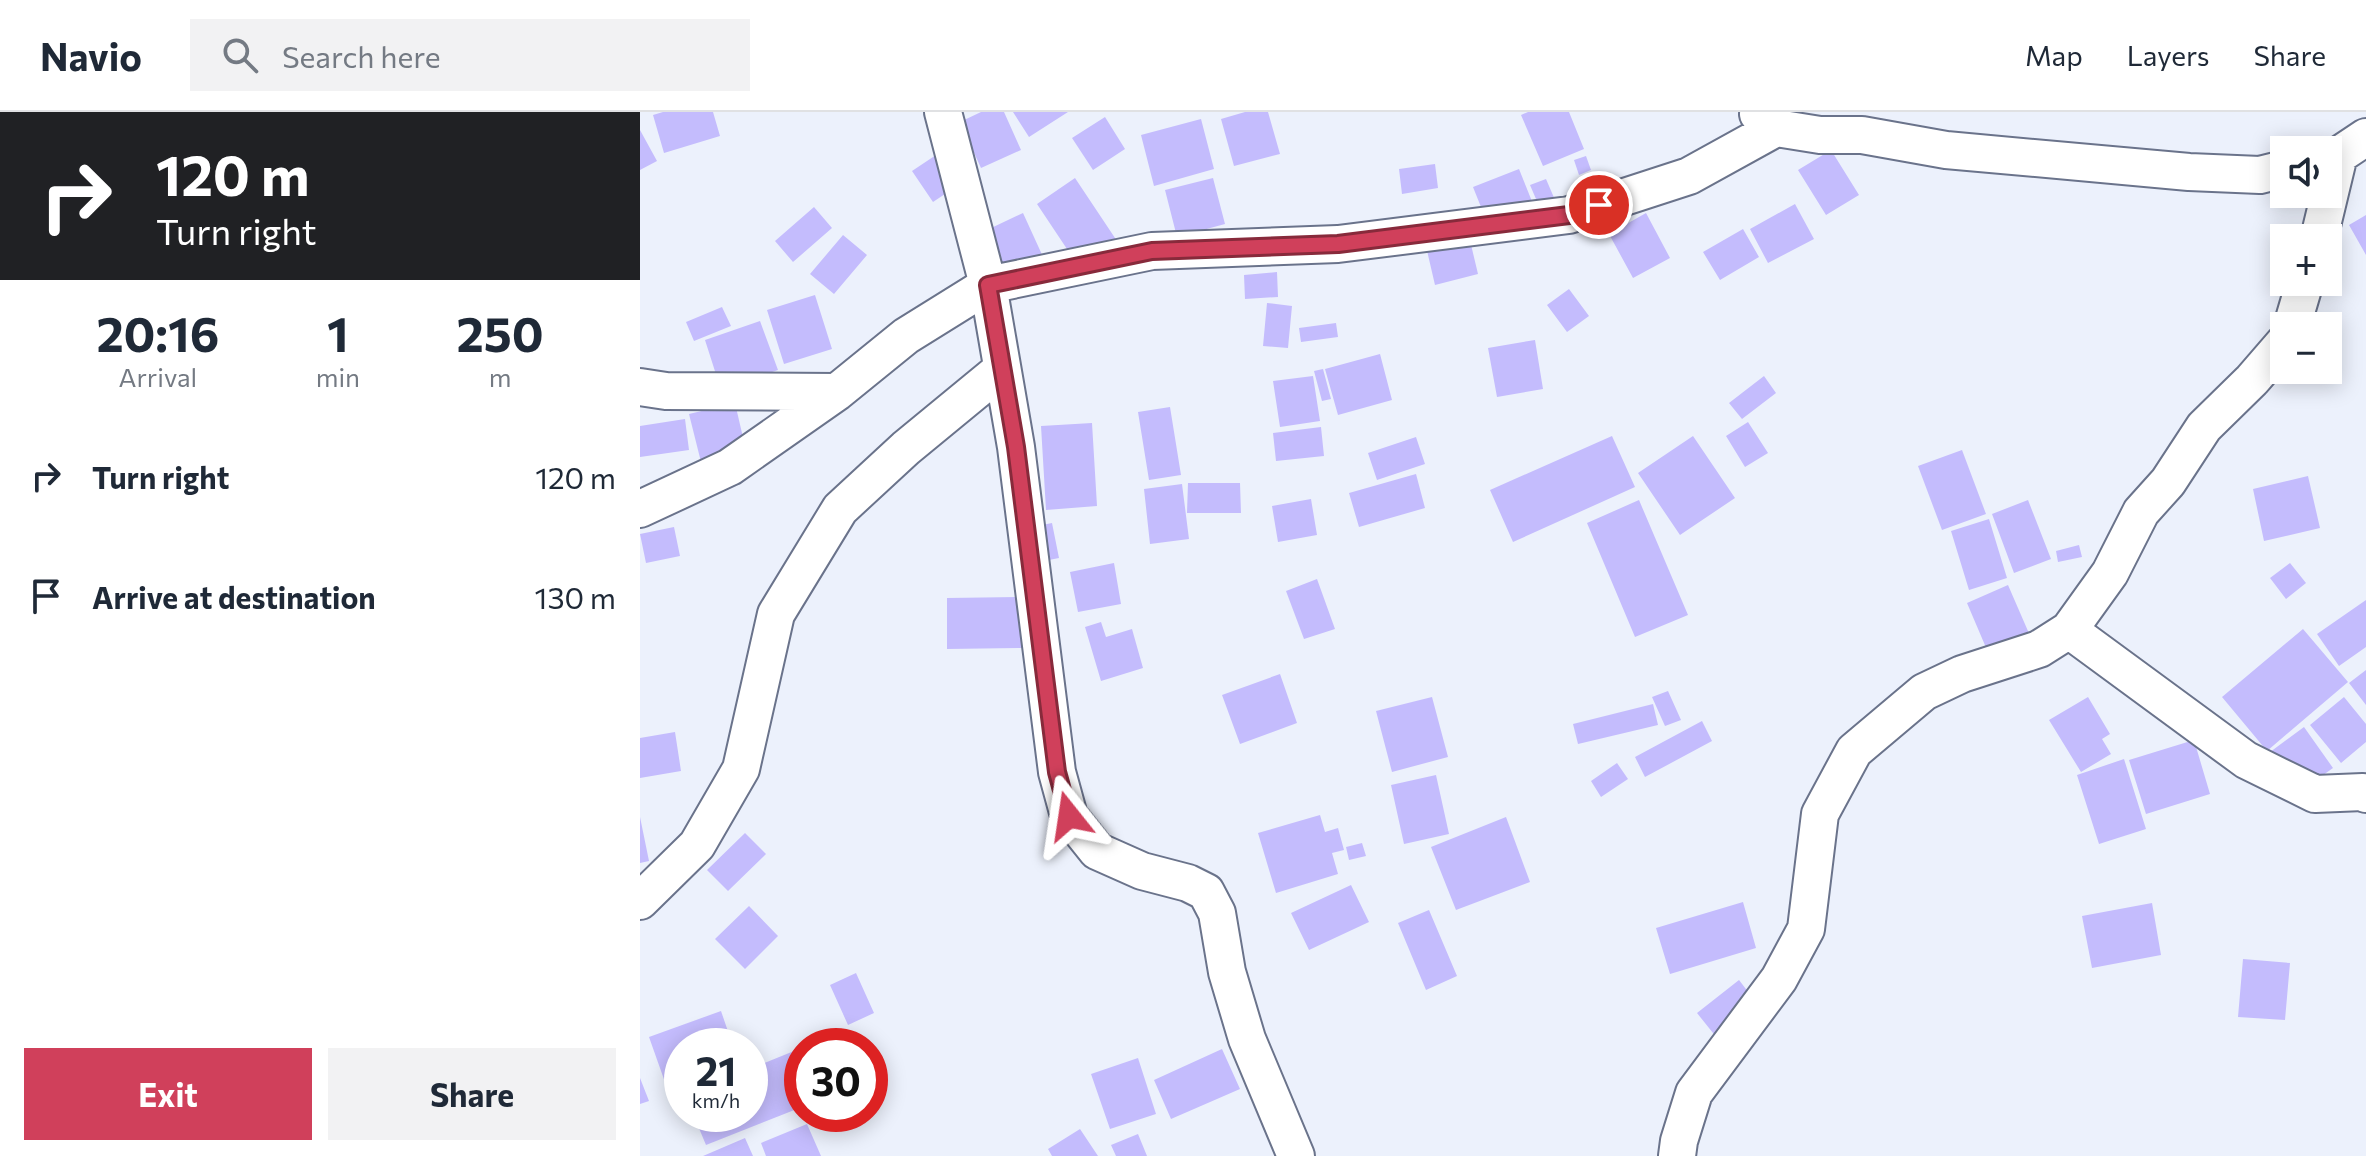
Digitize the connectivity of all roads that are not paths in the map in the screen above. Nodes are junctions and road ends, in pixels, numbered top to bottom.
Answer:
1 (943, 112) edge
2 (1765, 120) edge
3 (2344, 150) edge
4 (2270, 172) edge
5 (2366, 180) edge
6 (2323, 224) edge
7 (988, 285) junction
8 (2270, 359) edge
9 (1002, 369) junction
10 (640, 387) edge
11 (837, 392) junction
12 (640, 509) edge
13 (2069, 630) junction
14 (2365, 792) edge
15 (640, 901) edge
16 (1296, 1156) edge
17 (1677, 1156) edge

1 - 7 street
2 - 4 street
2 - 7 street
3 - 5 street
3 - 6 street
7 - 9 street
7 - 11 street
8 - 13 street
9 - 15 street
9 - 16 street
10 - 11 street
11 - 12 street
13 - 14 street
13 - 17 street

